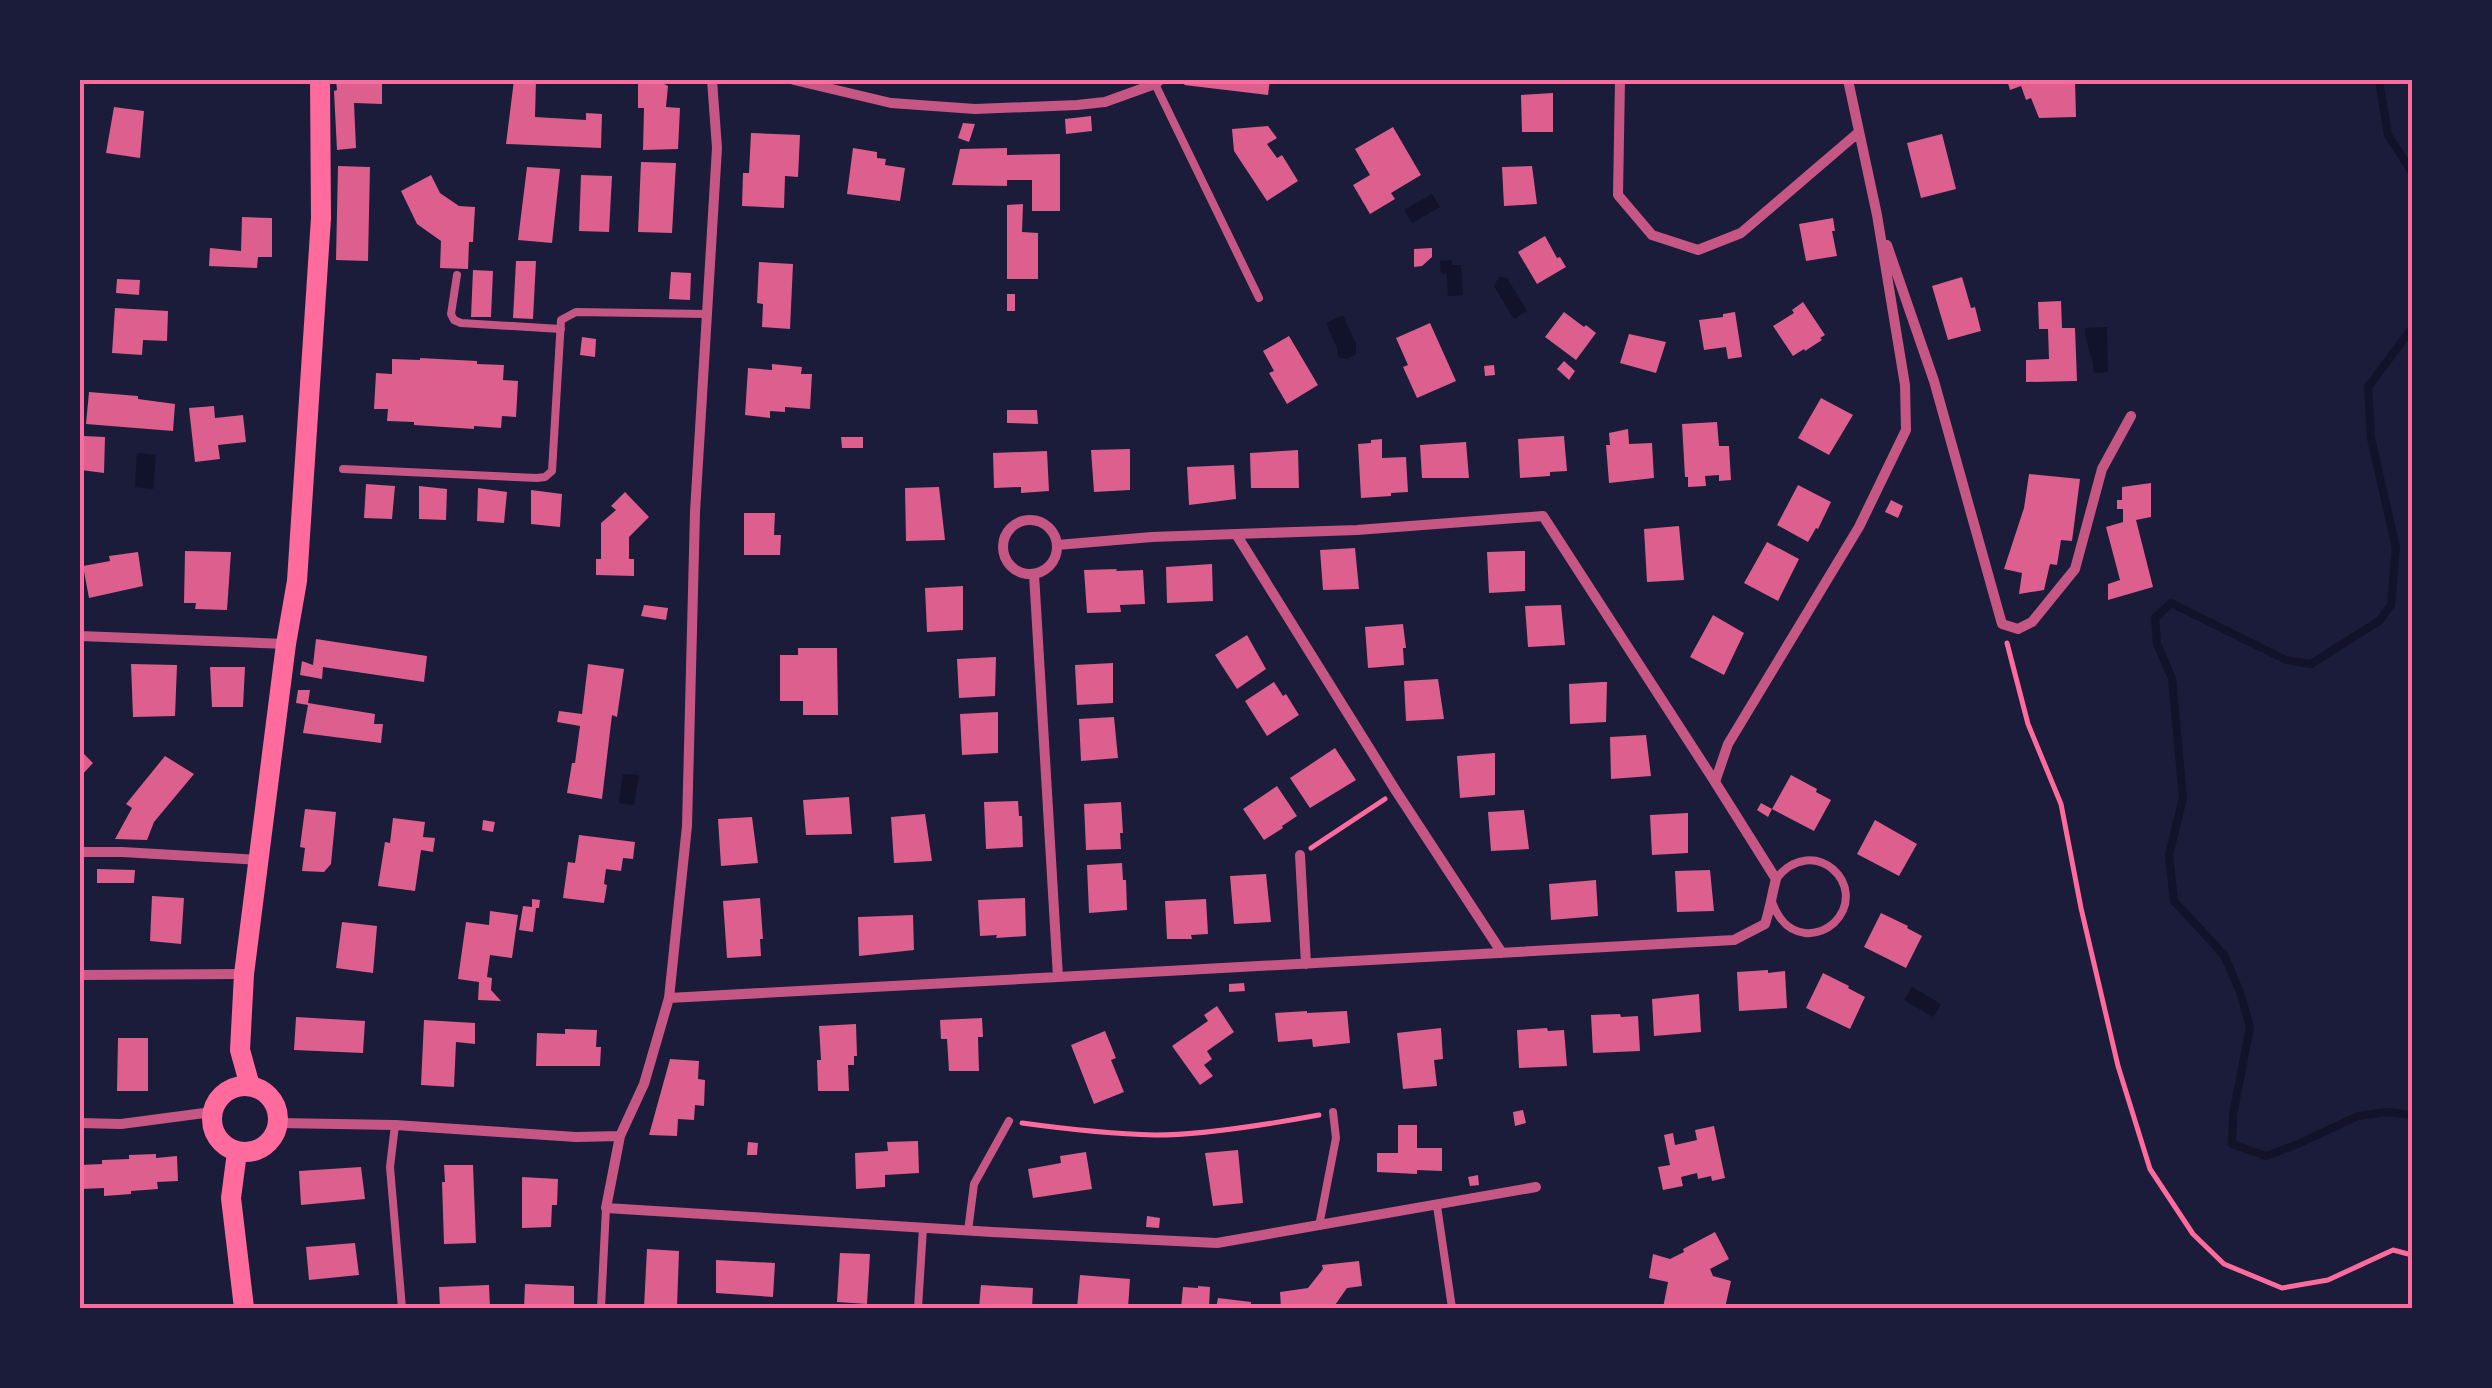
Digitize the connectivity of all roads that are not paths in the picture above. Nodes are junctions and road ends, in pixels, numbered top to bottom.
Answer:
1 (320, 80) edge
2 (712, 80) edge
3 (794, 80) edge
4 (1620, 80) edge
5 (1848, 80) edge
6 (1157, 82) edge
7 (1859, 132) junction
8 (1877, 215) junction
9 (457, 275) dead end
10 (1259, 298) dead end
11 (707, 314) junction
12 (561, 329) junction
13 (2131, 416) dead end
14 (343, 469) dead end
15 (1236, 534) junction
16 (1057, 545) junction
17 (1034, 574) junction
18 (80, 636) edge
19 (286, 644) junction
20 (1715, 782) junction
21 (80, 852) edge
22 (1300, 855) road end
23 (259, 860) junction
24 (1776, 879) junction
25 (1772, 902) junction
26 (1502, 953) junction
27 (1306, 964) junction
28 (80, 974) edge
29 (244, 974) junction
30 (1058, 977) junction
31 (670, 998) junction
32 (250, 1086) junction
33 (212, 1112) junction
34 (1333, 1112) road end
35 (1009, 1121) road end
36 (278, 1123) junction
37 (80, 1124) edge
38 (394, 1125) junction
39 (620, 1136) junction
40 (237, 1152) junction
41 (1536, 1187) dead end
42 (1436, 1206) junction
43 (606, 1208) junction
44 (1319, 1226) junction
45 (923, 1228) junction
46 (968, 1231) junction
47 (244, 1308) edge
48 (402, 1308) edge
49 (601, 1308) edge
50 (918, 1308) edge
51 (1452, 1308) edge

1 - 19 main road
2 - 11 street
3 - 6 street
4 - 7 street
5 - 7 street
6 - 10 lane
7 - 8 street
8 - 13 street
8 - 20 street
9 - 12 lane
11 - 12 lane
11 - 31 street
12 - 14 lane
15 - 16 street
15 - 20 street
15 - 26 street
16 - 17 street
16 - 17 street
17 - 30 street
18 - 19 street
19 - 23 main road
20 - 24 street
21 - 23 street
22 - 27 street
23 - 29 main road
24 - 25 street
24 - 25 lane
25 - 26 street
26 - 27 street
27 - 30 street
28 - 29 street
29 - 32 main road
30 - 31 street
31 - 39 street
32 - 33 main road
32 - 36 main road
33 - 37 street
33 - 40 main road
34 - 44 lane
35 - 46 lane
36 - 38 street
36 - 40 main road
38 - 39 street
38 - 48 lane
39 - 43 street
40 - 47 main road
41 - 42 street
42 - 44 street
42 - 51 lane
43 - 45 street
43 - 49 lane
44 - 46 street
45 - 46 street
45 - 50 lane

